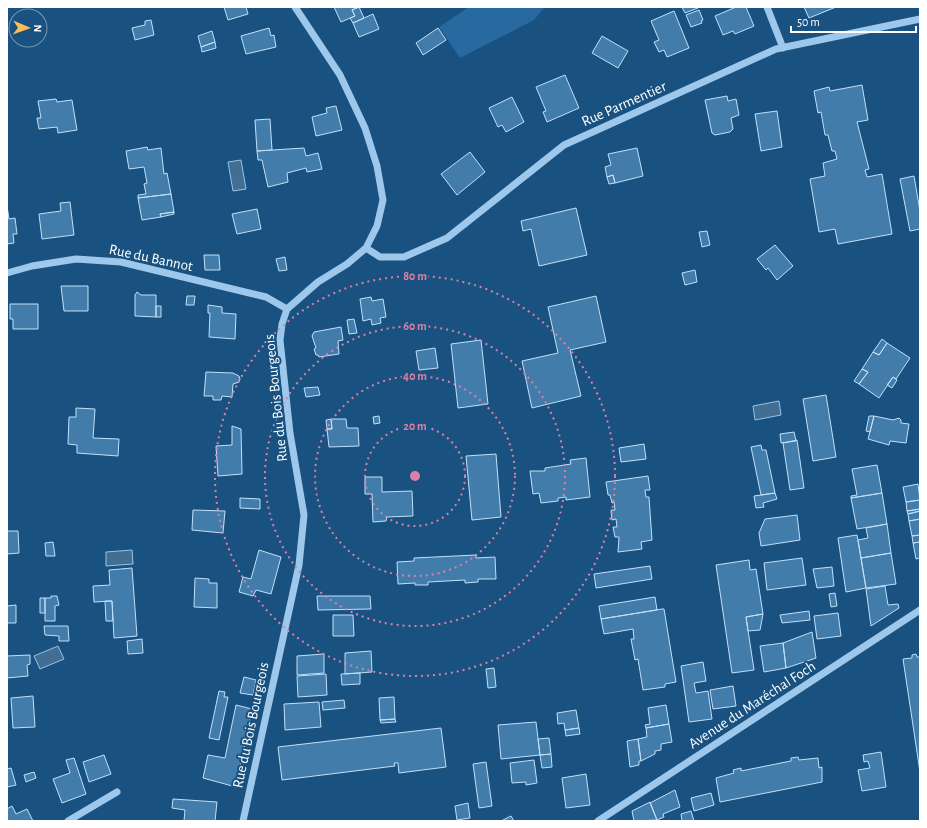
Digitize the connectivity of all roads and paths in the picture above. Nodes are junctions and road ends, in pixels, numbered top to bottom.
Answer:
1 (295, 7) edge
2 (767, 7) edge
3 (920, 19) edge
4 (783, 48) junction
5 (366, 248) junction
6 (7, 272) edge
7 (287, 308) junction
8 (920, 610) edge
9 (117, 792) dead end
10 (605, 818) edge
11 (68, 821) edge
12 (243, 821) edge
13 (598, 821) edge

1 - 5 street
2 - 4 street
3 - 4 street, Rue Parmentier
4 - 5 street, Rue Parmentier
5 - 7 street
6 - 7 street, Rue du Bannot
7 - 12 street, Rue du Bois Bourgeois
8 - 10 street, Avenue du Maréchal Foch
9 - 11 street
10 - 13 street, Avenue du Maréchal Foch

